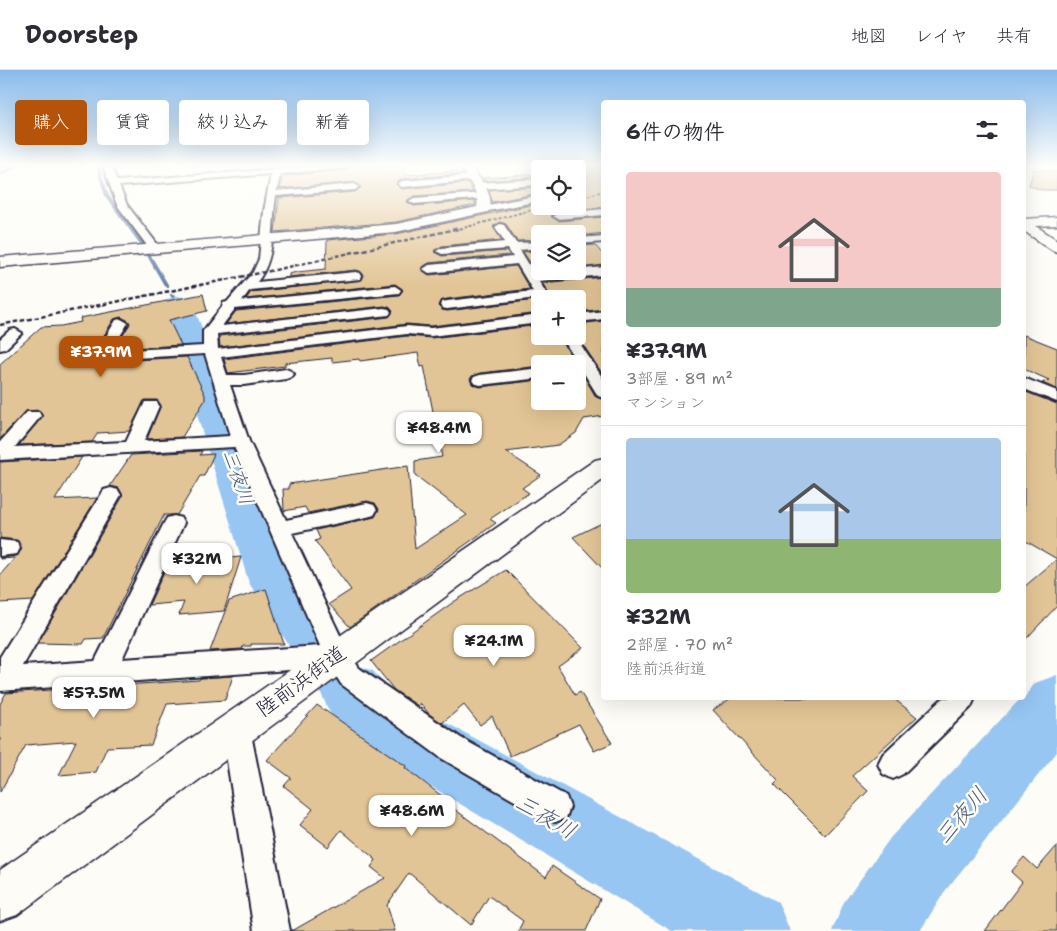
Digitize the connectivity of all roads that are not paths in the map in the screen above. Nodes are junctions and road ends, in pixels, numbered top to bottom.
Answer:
1 (123, 206) edge
2 (271, 206) edge
3 (471, 206) edge
4 (601, 212) edge
5 (558, 216) dead end
6 (1057, 221) edge
7 (1026, 224) edge
8 (1026, 225) edge
9 (500, 227) dead end
10 (601, 239) edge
11 (267, 240) junction
12 (586, 240) edge
13 (531, 245) edge
14 (512, 246) junction
15 (1056, 246) edge
16 (148, 250) junction
17 (442, 251) dead end
18 (521, 260) junction
19 (0, 262) edge
20 (429, 269) dead end
21 (601, 270) edge
22 (586, 272) edge
23 (356, 276) dead end
24 (531, 278) edge
25 (245, 287) junction
26 (395, 290) dead end
27 (531, 297) edge
28 (447, 305) dead end
29 (228, 306) junction
30 (384, 312) dead end
31 (601, 315) edge
32 (586, 317) edge
33 (531, 320) edge
34 (121, 323) dead end
35 (210, 331) junction
36 (15, 333) dead end
37 (0, 346) edge
38 (212, 352) junction
39 (586, 372) edge
40 (286, 374) dead end
41 (531, 374) edge
42 (222, 380) junction
43 (480, 380) dead end
44 (1026, 384) edge
45 (601, 389) edge
46 (1057, 397) edge
47 (151, 406) dead end
48 (33, 416) dead end
49 (240, 441) junction
50 (132, 447) junction
51 (0, 453) edge
52 (601, 468) edge
53 (111, 495) dead end
54 (367, 510) dead end
55 (174, 523) dead end
56 (280, 528) junction
57 (337, 656) junction
58 (103, 672) junction
59 (0, 679) edge
60 (959, 700) edge
61 (236, 728) junction
62 (893, 764) dead end
63 (555, 807) dead end
64 (0, 898) edge
65 (272, 931) edge

1 - 16 street
2 - 11 street
3 - 11 street
4 - 5 street
6 - 7 street
8 - 15 street
9 - 14 street
10 - 12 street
11 - 16 street
11 - 25 street
13 - 14 street
14 - 17 street
14 - 18 street
16 - 19 street
18 - 20 street
18 - 24 street
21 - 22 street
23 - 25 street
25 - 29 street
26 - 29 street
27 - 28 street
29 - 35 street
30 - 35 street
31 - 32 street
33 - 38 street
34 - 38 street
35 - 38 street
36 - 37 street
38 - 42 street
39 - 45 street
40 - 42 street
41 - 43 street
42 - 49 street
44 - 46 street
47 - 50 street
48 - 51 street
49 - 50 street
49 - 56 street
50 - 51 street
52 - 57 street, 陸前浜街道
53 - 59 street
54 - 56 street
55 - 58 street
56 - 57 street
57 - 58 street
57 - 61 street, 陸前浜街道
57 - 63 street
58 - 59 street
60 - 62 street
61 - 64 street, 陸前浜街道
61 - 65 street

